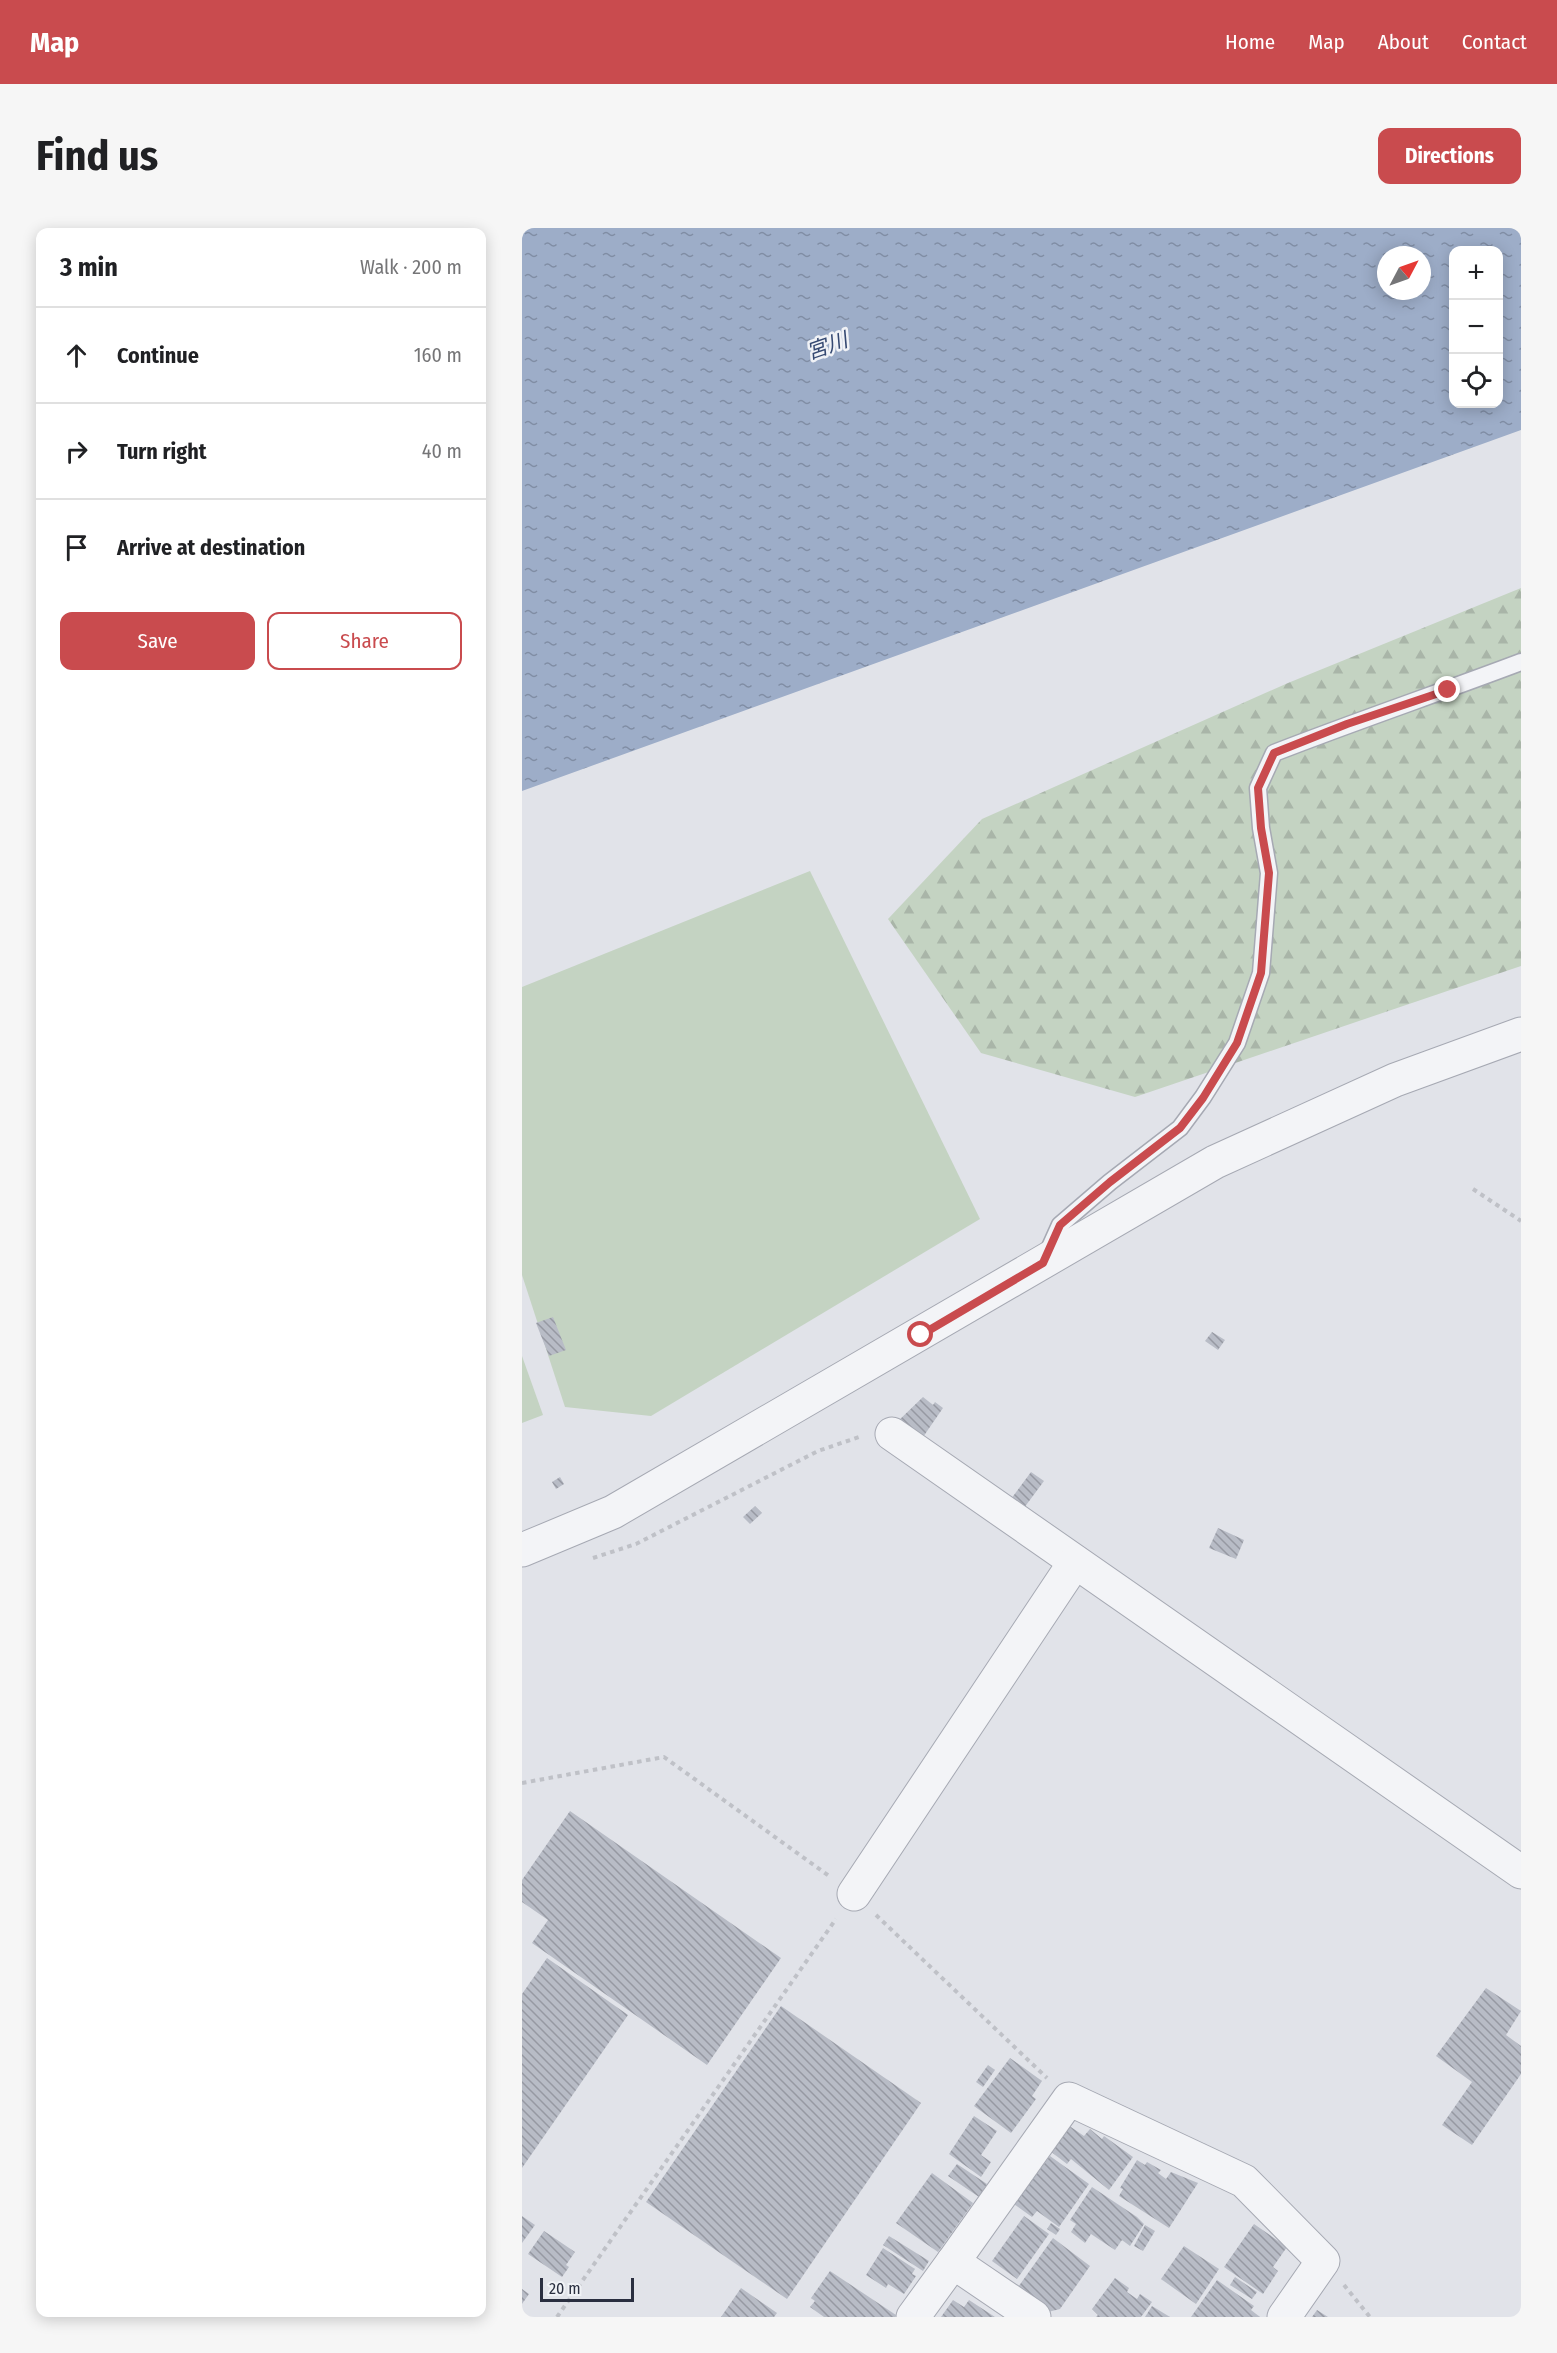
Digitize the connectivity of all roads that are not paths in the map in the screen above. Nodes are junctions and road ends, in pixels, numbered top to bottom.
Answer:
1 (1521, 662) edge
2 (1521, 1034) edge
3 (1043, 1263) junction
4 (892, 1434) road end
5 (522, 1550) edge
6 (1075, 1562) junction
7 (1521, 1872) edge
8 (854, 1894) road end
9 (952, 2262) junction
10 (913, 2317) edge
11 (1034, 2317) edge
12 (1284, 2317) edge

1 - 3 lane
2 - 3 street
3 - 5 street
4 - 6 street
6 - 7 street
6 - 8 street
9 - 10 street
9 - 11 street
9 - 12 street

